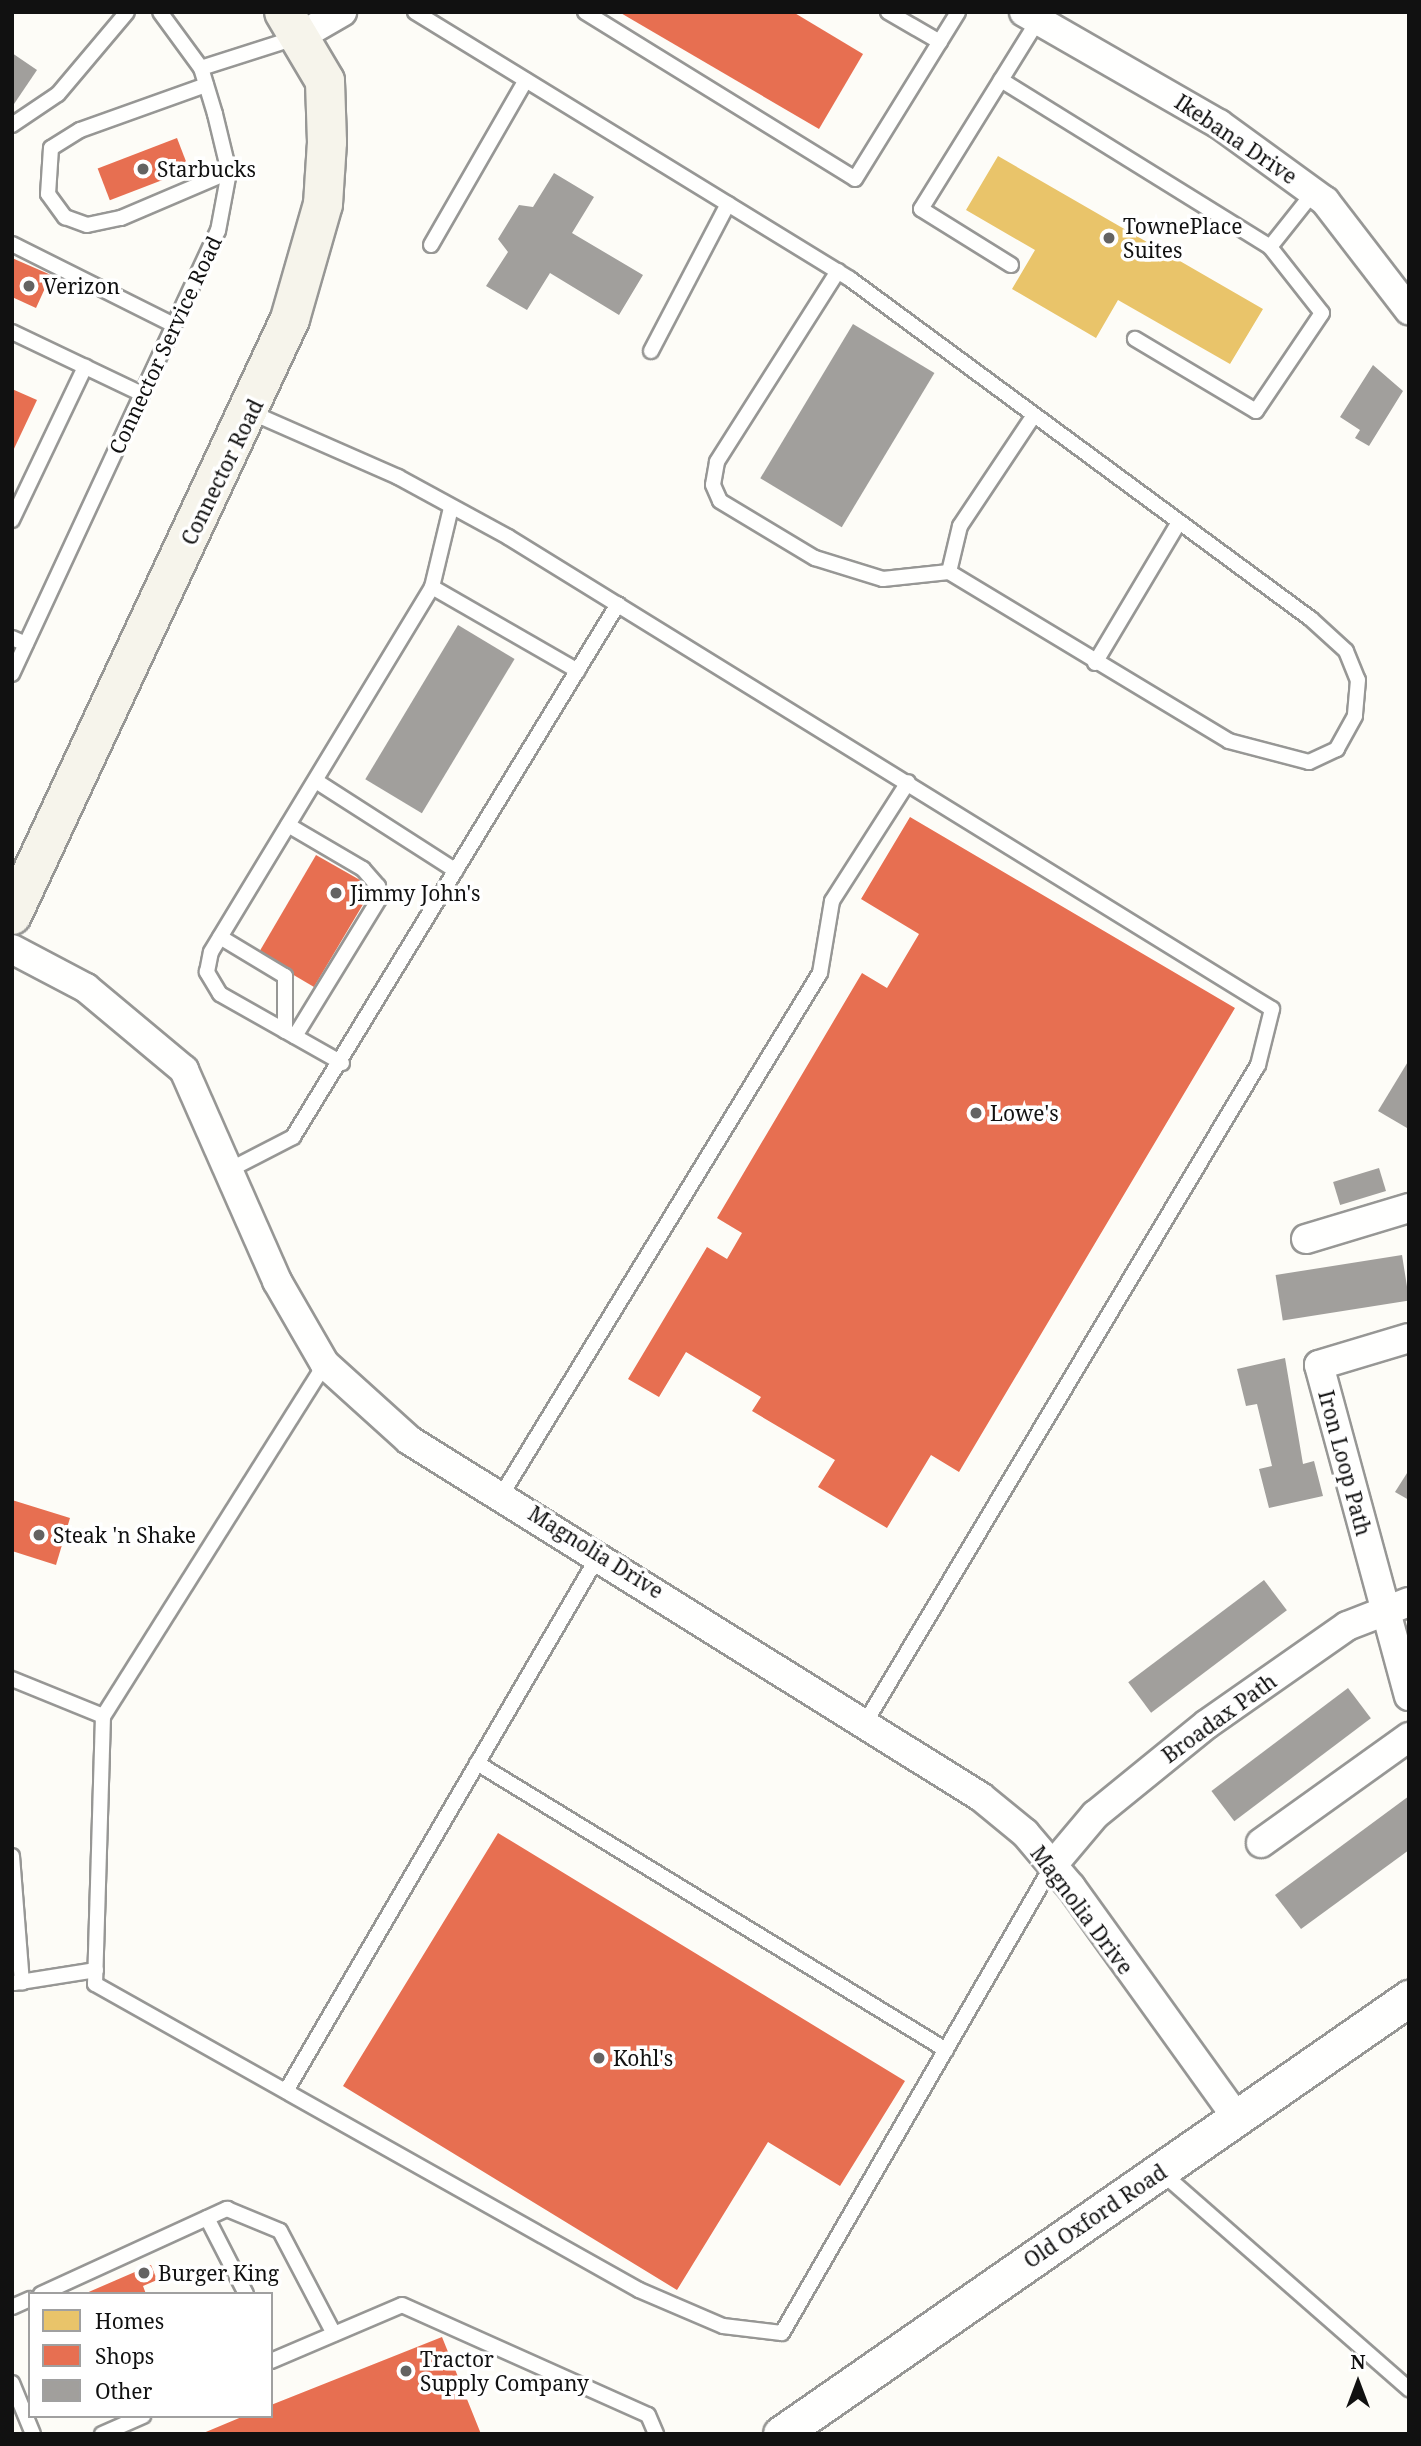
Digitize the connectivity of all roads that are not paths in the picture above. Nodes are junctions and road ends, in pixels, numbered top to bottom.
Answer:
1 (127, 12) edge
2 (160, 12) edge
3 (342, 12) edge
4 (415, 12) edge
5 (585, 12) edge
6 (888, 12) edge
7 (958, 12) edge
8 (1031, 16) edge
9 (291, 24) edge
10 (940, 42) junction
11 (201, 68) junction
12 (526, 80) junction
13 (1001, 80) junction
14 (206, 85) junction
15 (12, 125) edge
16 (229, 173) junction
17 (1313, 193) junction
18 (728, 204) junction
19 (12, 244) edge
20 (431, 245) dead end
21 (1269, 247) junction
22 (1011, 265) dead end
23 (838, 271) junction
24 (1409, 310) edge
25 (174, 325) junction
26 (12, 332) edge
27 (1135, 339) dead end
28 (651, 351) dead end
29 (85, 367) junction
30 (142, 394) junction
31 (250, 412) junction
32 (1034, 415) junction
33 (451, 508) junction
34 (12, 520) edge
35 (1179, 522) junction
36 (949, 572) junction
37 (432, 587) junction
38 (618, 604) junction
39 (19, 641) edge
40 (1095, 663) junction
41 (578, 671) junction
42 (12, 674) edge
43 (316, 781) junction
44 (908, 782) junction
45 (288, 825) junction
46 (456, 871) junction
47 (12, 915) edge
48 (220, 937) junction
49 (12, 949) edge
50 (290, 1034) junction
51 (342, 1063) junction
52 (231, 1169) junction
53 (1409, 1208) edge
54 (1307, 1239) dead end
55 (1409, 1338) edge
56 (325, 1364) junction
57 (502, 1494) junction
58 (599, 1555) junction
59 (1396, 1606) edge
60 (12, 1679) edge
61 (1409, 1696) edge
62 (103, 1716) junction
63 (866, 1723) junction
64 (1409, 1737) edge
65 (477, 1763) junction
66 (1261, 1843) dead end
67 (12, 1856) edge
68 (1052, 1866) junction
69 (96, 1970) junction
70 (17, 1983) edge
71 (1409, 1998) edge
72 (946, 2050) junction
73 (286, 2091) junction
74 (1237, 2118) junction
75 (1160, 2171) junction
76 (207, 2218) junction
77 (45, 2292) edge
78 (245, 2292) edge
79 (28, 2300) edge
80 (12, 2307) edge
81 (334, 2334) junction
82 (273, 2360) edge
83 (12, 2383) edge
84 (1409, 2389) edge
85 (27, 2412) edge
86 (140, 2418) edge
87 (120, 2430) edge
88 (102, 2434) edge
89 (656, 2434) edge
90 (781, 2434) edge

1 - 15 lane
2 - 11 lane, Connector Service Road
3 - 9 street
4 - 12 lane
5 - 10 lane
6 - 10 lane
7 - 10 lane
8 - 13 lane
8 - 17 street, Ikebana Drive
9 - 11 lane
9 - 31 main road, Connector Road
11 - 14 lane, Connector Service Road
12 - 18 lane
12 - 20 lane
13 - 21 lane
13 - 22 lane
14 - 16 lane, Connector Service Road
14 - 16 lane
16 - 25 lane, Connector Service Road
17 - 21 lane
17 - 24 street, Ikebana Drive
18 - 23 lane
18 - 28 lane
19 - 25 lane
21 - 27 lane
23 - 32 lane
23 - 36 lane
25 - 30 lane, Connector Service Road
26 - 29 lane
29 - 30 lane
29 - 34 lane
30 - 39 lane, Connector Service Road
31 - 33 lane
31 - 47 main road, Connector Road
32 - 35 lane
32 - 36 lane
33 - 37 lane
33 - 38 lane
35 - 40 lane
35 - 40 lane
36 - 40 lane
37 - 41 lane
37 - 43 lane
38 - 41 lane
38 - 44 lane
39 - 42 lane, Connector Service Road
41 - 46 lane
43 - 45 lane
43 - 46 lane
44 - 57 lane
44 - 63 lane
45 - 48 lane
45 - 50 lane
46 - 51 lane
48 - 50 lane
48 - 50 lane
49 - 52 street, Magnolia Drive
50 - 51 lane
51 - 52 lane
52 - 56 street, Magnolia Drive
53 - 54 street
55 - 59 street, Iron Loop Path
56 - 57 street, Magnolia Drive
56 - 62 lane
57 - 58 street, Magnolia Drive
58 - 63 street, Magnolia Drive
58 - 65 lane
59 - 61 street
59 - 68 street, Broadax Path
60 - 62 lane
62 - 69 lane
63 - 68 street, Magnolia Drive
64 - 66 street
65 - 72 lane
65 - 73 lane
67 - 70 lane
68 - 72 lane
68 - 74 street, Magnolia Drive
69 - 70 lane
69 - 73 lane
71 - 74 street, Old Oxford Road
72 - 73 lane
74 - 75 street, Old Oxford Road
75 - 84 lane
75 - 90 street, Old Oxford Road
76 - 77 lane
76 - 78 lane
76 - 81 lane
79 - 80 lane
81 - 82 lane
81 - 89 lane
83 - 85 lane
86 - 87 lane
87 - 88 lane

